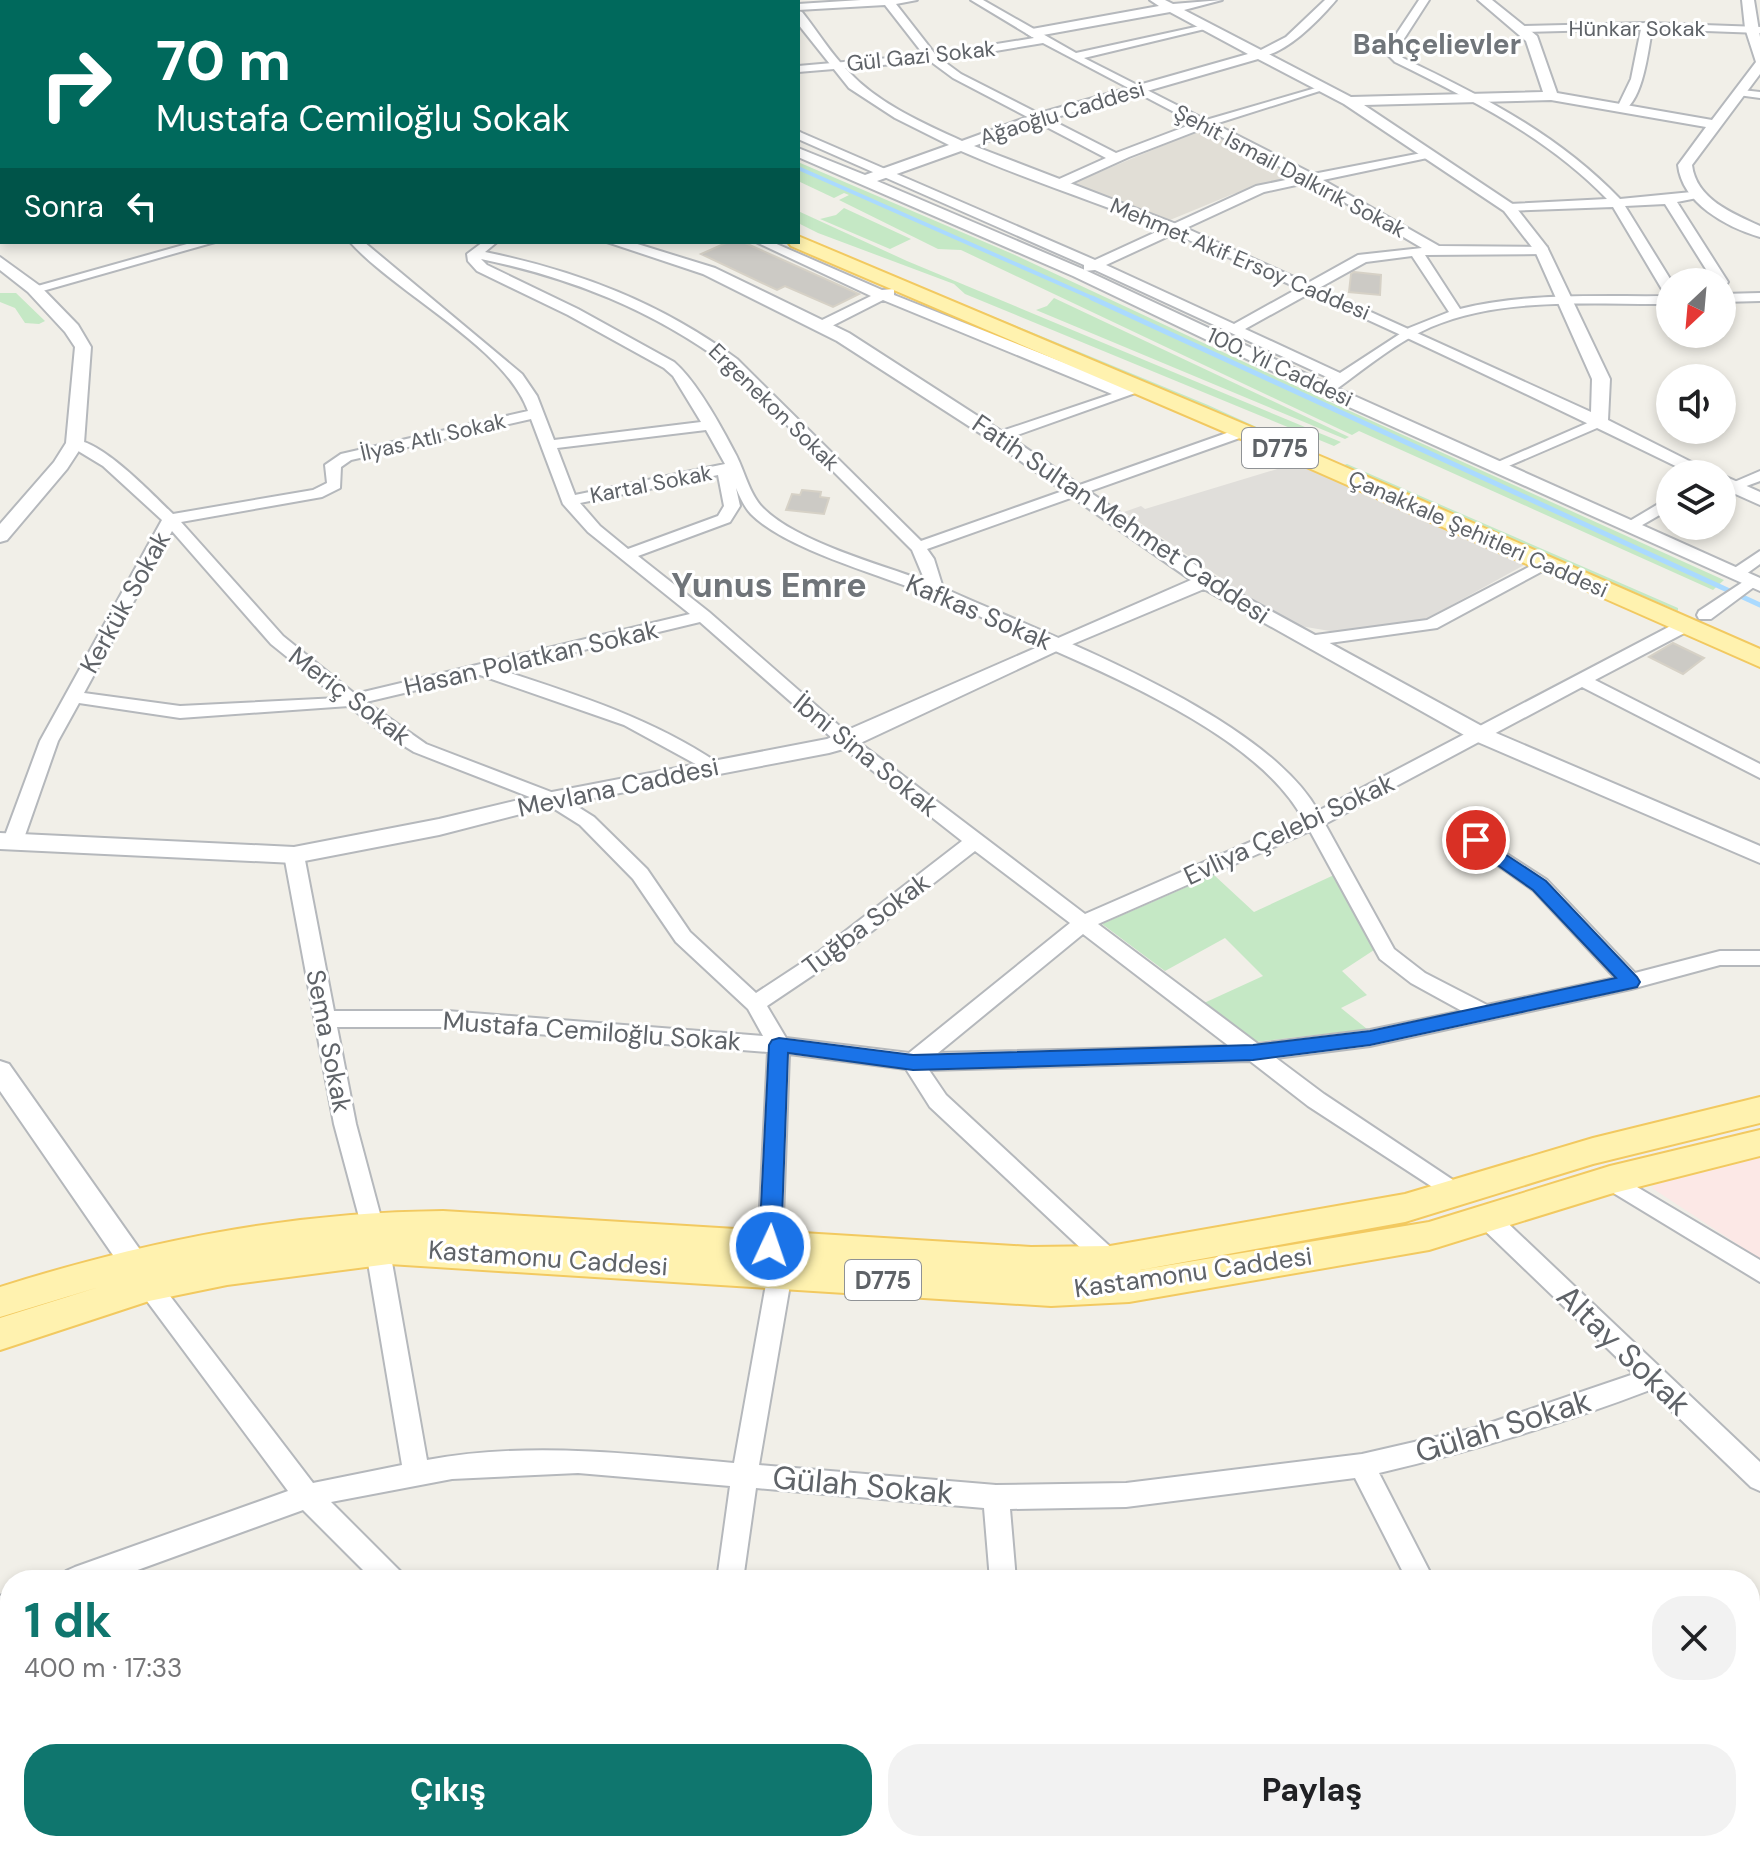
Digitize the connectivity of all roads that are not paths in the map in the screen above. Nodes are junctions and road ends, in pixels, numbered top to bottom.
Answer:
1 (912, 0) edge
2 (976, 0) edge
3 (1156, 0) edge
4 (1216, 0) edge
5 (1331, 0) edge
6 (1424, 0) edge
7 (1484, 0) edge
8 (1748, 0) edge
9 (887, 1) edge
10 (800, 7) edge
11 (1171, 8) junction
12 (800, 18) edge
13 (1205, 26) junction
14 (1647, 26) junction
15 (1522, 29) junction
16 (1755, 29) edge
17 (1038, 37) junction
18 (1261, 54) junction
19 (1074, 57) junction
20 (932, 58) junction
21 (1760, 62) edge
22 (836, 65) junction
23 (800, 69) edge
24 (1322, 87) junction
25 (1136, 89) junction
26 (1742, 93) junction
27 (1760, 95) edge
28 (1551, 96) junction
29 (1474, 97) junction
30 (1349, 101) junction
31 (1623, 108) junction
32 (1038, 118) junction
33 (1200, 123) junction
34 (1716, 125) junction
35 (800, 136) edge
36 (960, 144) junction
37 (800, 153) edge
38 (1428, 154) junction
39 (1114, 157) junction
40 (886, 173) junction
41 (1311, 178) junction
42 (866, 180) junction
43 (1061, 183) junction
44 (1698, 194) junction
45 (1669, 200) junction
46 (1617, 203) junction
47 (1509, 208) junction
48 (1173, 227) junction
49 (800, 230) edge
50 (1760, 232) edge
51 (800, 243) edge
52 (202, 244) edge
53 (358, 244) edge
54 (488, 244) edge
55 (622, 244) edge
56 (767, 244) edge
57 (1436, 250) junction
58 (1542, 250) junction
59 (1416, 252) junction
60 (474, 254) junction
61 (0, 262) edge
62 (1095, 265) junction
63 (1656, 268) edge
64 (1712, 268) edge
65 (1079, 273) junction
66 (1307, 288) junction
67 (34, 289) junction
68 (891, 291) junction
69 (1760, 297) edge
70 (1736, 298) edge
71 (1656, 300) edge
72 (1568, 303) junction
73 (1457, 315) junction
74 (821, 326) junction
75 (1235, 329) junction
76 (1410, 333) junction
77 (1342, 379) junction
78 (1326, 390) junction
79 (1134, 391) junction
80 (536, 414) junction
81 (1599, 422) junction
82 (712, 425) junction
83 (1243, 432) junction
84 (998, 437) junction
85 (75, 443) junction
86 (547, 445) junction
87 (1327, 458) junction
88 (1677, 460) edge
89 (1499, 465) junction
90 (729, 468) junction
91 (1760, 476) edge
92 (1736, 482) edge
93 (335, 485) joint
94 (1736, 488) edge
95 (1075, 491) junction
96 (1760, 499) edge
97 (569, 501) junction
98 (1656, 510) edge
99 (170, 519) junction
100 (1631, 525) junction
101 (0, 536) edge
102 (918, 547) junction
103 (626, 555) junction
104 (1760, 556) edge
105 (1546, 563) junction
106 (1205, 581) junction
107 (1747, 582) edge
108 (936, 591) junction
109 (1705, 614) junction
110 (703, 616) junction
111 (1760, 640) edge
112 (1308, 641) junction
113 (1054, 645) junction
114 (1760, 659) edge
115 (481, 669) junction
116 (1580, 679) junction
117 (73, 696) junction
118 (354, 701) junction
119 (1481, 735) junction
120 (846, 741) junction
121 (712, 767) junction
122 (1760, 772) edge
123 (552, 799) junction
124 (1315, 821) junction
125 (1476, 840) dead end
126 (6, 841) edge
127 (975, 841) junction
128 (294, 855) junction
129 (1760, 855) edge
130 (1083, 923) junction
131 (1760, 958) edge
132 (1631, 982) junction
133 (755, 1004) junction
134 (1482, 1012) junction
135 (324, 1019) junction
136 (779, 1045) junction
137 (1253, 1053) junction
138 (913, 1062) junction
139 (4, 1082) edge
140 (1760, 1110) edge
141 (1760, 1143) edge
142 (1610, 1180) junction
143 (1457, 1194) junction
144 (1488, 1219) junction
145 (374, 1238) junction
146 (775, 1260) junction
147 (1110, 1261) junction
148 (1760, 1272) edge
149 (142, 1275) junction
150 (0, 1302) edge
151 (0, 1334) edge
152 (1653, 1378) junction
153 (1362, 1466) junction
154 (416, 1473) junction
155 (746, 1475) junction
156 (1760, 1479) edge
157 (308, 1497) junction
158 (996, 1497) junction
159 (103, 1570) edge
160 (381, 1570) edge
161 (731, 1570) edge
162 (1002, 1570) edge
163 (1416, 1570) edge

1 - 9 street
2 - 17 street, Şehit İsmail Dalkırık Sokak
3 - 11 street
4 - 11 street
5 - 18 street
6 - 29 street
7 - 15 street
8 - 16 street
9 - 10 street
9 - 20 street
11 - 13 street
11 - 17 street
12 - 22 street, Mehmet Akif Ersoy Caddesi
13 - 18 street
13 - 19 street
14 - 15 street, Hünkar Sokak
14 - 16 street, Hünkar Sokak
14 - 31 street
15 - 28 street
16 - 21 street
17 - 19 street, Şehit İsmail Dalkırık Sokak
17 - 20 street, Gül Gazi Sokak
18 - 24 street
18 - 25 street, Ağaoğlu Caddesi
19 - 25 street, Şehit İsmail Dalkırık Sokak
20 - 22 street, Gül Gazi Sokak
20 - 32 street
21 - 26 street
22 - 23 street, Gül Gazi Sokak
22 - 36 street, Mehmet Akif Ersoy Caddesi
24 - 30 street
24 - 33 street
25 - 32 street, Ağaoğlu Caddesi
25 - 33 street, Şehit İsmail Dalkırık Sokak
26 - 27 street
26 - 34 street
28 - 29 street
28 - 31 street
29 - 30 street
29 - 46 street
30 - 38 street
31 - 34 street
32 - 36 street, Ağaoğlu Caddesi
32 - 39 street
33 - 39 street
33 - 41 street, Şehit İsmail Dalkırık Sokak
34 - 44 street
35 - 40 street, 100. Yıl Caddesi
36 - 40 street, Ağaoğlu Caddesi
36 - 43 street, Mehmet Akif Ersoy Caddesi
37 - 42 street, 100. Yıl Caddesi
38 - 41 street
38 - 47 street
39 - 43 street
40 - 42 street, Ağaoğlu Caddesi
40 - 62 street, 100. Yıl Caddesi
41 - 48 street
41 - 57 street, Şehit İsmail Dalkırık Sokak
42 - 65 street, 100. Yıl Caddesi
43 - 48 street, Mehmet Akif Ersoy Caddesi
44 - 45 street
44 - 50 street
45 - 46 street
45 - 64 street
46 - 47 street
46 - 63 street
47 - 58 street
48 - 62 street
48 - 66 street, Mehmet Akif Ersoy Caddesi
49 - 87 main road, Çanakkale Şehitleri Caddesi / D775
51 - 68 main road, Çanakkale Şehitleri Caddesi / D775
52 - 67 street
53 - 80 street, İbni Sina Sokak
54 - 60 street
55 - 74 street, Fatih Sultan Mehmet Caddesi
56 - 68 street, Çanakkale Şehitleri Caddesi
57 - 58 street
57 - 59 street
58 - 72 street
59 - 66 street
59 - 73 street
60 - 82 street, Kafkas Sokak
60 - 102 street, Ergenekon Sokak
61 - 67 street
62 - 65 street
62 - 75 street, 100. Yıl Caddesi
65 - 78 street, 100. Yıl Caddesi
66 - 75 street
66 - 76 street, Mehmet Akif Ersoy Caddesi
67 - 85 street
68 - 74 street
68 - 79 main road, Çanakkale Şehitleri Caddesi / D775
69 - 70 street
71 - 72 street
72 - 73 street
72 - 81 street
73 - 76 street
74 - 84 street, Fatih Sultan Mehmet Caddesi
75 - 77 street, 100. Yıl Caddesi
76 - 77 street
76 - 81 street, Mehmet Akif Ersoy Caddesi
77 - 78 street
78 - 89 street, 100. Yıl Caddesi
79 - 83 main road, Çanakkale Şehitleri Caddesi / D775
79 - 84 street
80 - 86 street, İbni Sina Sokak
80 - 93 street, İlyas Atlı Sokak
81 - 88 street, Mehmet Akif Ersoy Caddesi
81 - 89 street
82 - 86 street
82 - 90 street, Kafkas Sokak
83 - 87 main road, Çanakkale Şehitleri Caddesi / D775
83 - 95 street
84 - 95 street, Fatih Sultan Mehmet Caddesi
85 - 99 street, Meriç Sokak
85 - 101 street
86 - 97 street, İbni Sina Sokak
87 - 105 main road, Çanakkale Şehitleri Caddesi / D775
87 - 109 main road, Çanakkale Şehitleri Caddesi / D775
89 - 100 street, 100. Yıl Caddesi
90 - 97 street, Kartal Sokak
90 - 103 street
90 - 108 street, Kafkas Sokak
91 - 92 street
93 - 99 street, Kerkük Sokak
94 - 96 street
95 - 102 street
95 - 106 street, Fatih Sultan Mehmet Caddesi
97 - 103 street, İbni Sina Sokak
98 - 100 street
99 - 117 street, Kerkük Sokak
99 - 118 street, Meriç Sokak
100 - 107 street, 100. Yıl Caddesi
102 - 108 street, Ergenekon Sokak
103 - 110 street, İbni Sina Sokak
104 - 107 street, Evliya Çelebi Sokak
105 - 109 main road, Çanakkale Şehitleri Caddesi / D775
105 - 112 street
106 - 112 street, Fatih Sultan Mehmet Caddesi
106 - 113 street, Mevlana Caddesi
107 - 109 street, Evliya Çelebi Sokak
108 - 113 street, Kafkas Sokak
109 - 111 main road, Çanakkale Şehitleri Caddesi / D775
109 - 114 main road, Çanakkale Şehitleri Caddesi / D775
109 - 116 street, Evliya Çelebi Sokak
110 - 115 street, Hasan Polatkan Sokak
110 - 120 street, İbni Sina Sokak
112 - 119 street, Fatih Sultan Mehmet Caddesi
113 - 120 street, Mevlana Caddesi
113 - 124 street, Kafkas Sokak
115 - 118 street, Hasan Polatkan Sokak
115 - 121 street
116 - 119 street, Evliya Çelebi Sokak
116 - 122 street
117 - 118 street, Hasan Polatkan Sokak
117 - 126 street, Kerkük Sokak
118 - 123 street, Meriç Sokak
119 - 124 street, Evliya Çelebi Sokak
119 - 129 street, Fatih Sultan Mehmet Caddesi
120 - 121 street, Mevlana Caddesi
120 - 127 street, İbni Sina Sokak
121 - 123 street, Mevlana Caddesi
123 - 128 street, Mevlana Caddesi
123 - 133 street, Meriç Sokak
124 - 130 street, Evliya Çelebi Sokak
124 - 134 street, Kafkas Sokak
125 - 132 street
126 - 128 street, Mevlana Caddesi
127 - 130 street, İbni Sina Sokak
127 - 133 street, Tuğba Sokak
128 - 135 street, Sema Sokak
130 - 137 street, İbni Sina Sokak
130 - 138 street, Evliya Çelebi Sokak
131 - 132 street, Mustafa Cemiloğlu Sokak
132 - 134 street, Mustafa Cemiloğlu Sokak
133 - 136 street, Meriç Sokak
134 - 137 street, Mustafa Cemiloğlu Sokak
135 - 136 street, Mustafa Cemiloğlu Sokak
135 - 145 street, Sema Sokak
136 - 138 street, Mustafa Cemiloğlu Sokak
136 - 146 street
137 - 138 street, Mustafa Cemiloğlu Sokak
137 - 143 street, İbni Sina Sokak
138 - 147 street
139 - 149 street
140 - 143 main road, Kastamonu Caddesi / D775
141 - 142 main road, Kastamonu Caddesi / D775
142 - 144 main road, Kastamonu Caddesi / D775
142 - 148 street
143 - 147 main road, Kastamonu Caddesi / D775
144 - 146 main road, Kastamonu Caddesi / D775
144 - 152 street, Altay Sokak
145 - 146 main road, Kastamonu Caddesi / D775
145 - 149 main road, Kastamonu Caddesi / D775
145 - 154 street, Sema Sokak
146 - 147 main road, Kastamonu Caddesi / D775
146 - 155 street
149 - 150 main road, Kastamonu Caddesi / D775
149 - 151 main road, Kastamonu Caddesi / D775
149 - 157 street
152 - 153 street, Gülah Sokak
152 - 156 street, Altay Sokak
153 - 158 street, Gülah Sokak
153 - 163 street
154 - 155 street, Gülah Sokak
154 - 157 street, Gülah Sokak
155 - 158 street, Gülah Sokak
155 - 161 street
157 - 159 street, Gülah Sokak
157 - 160 street
158 - 162 street

